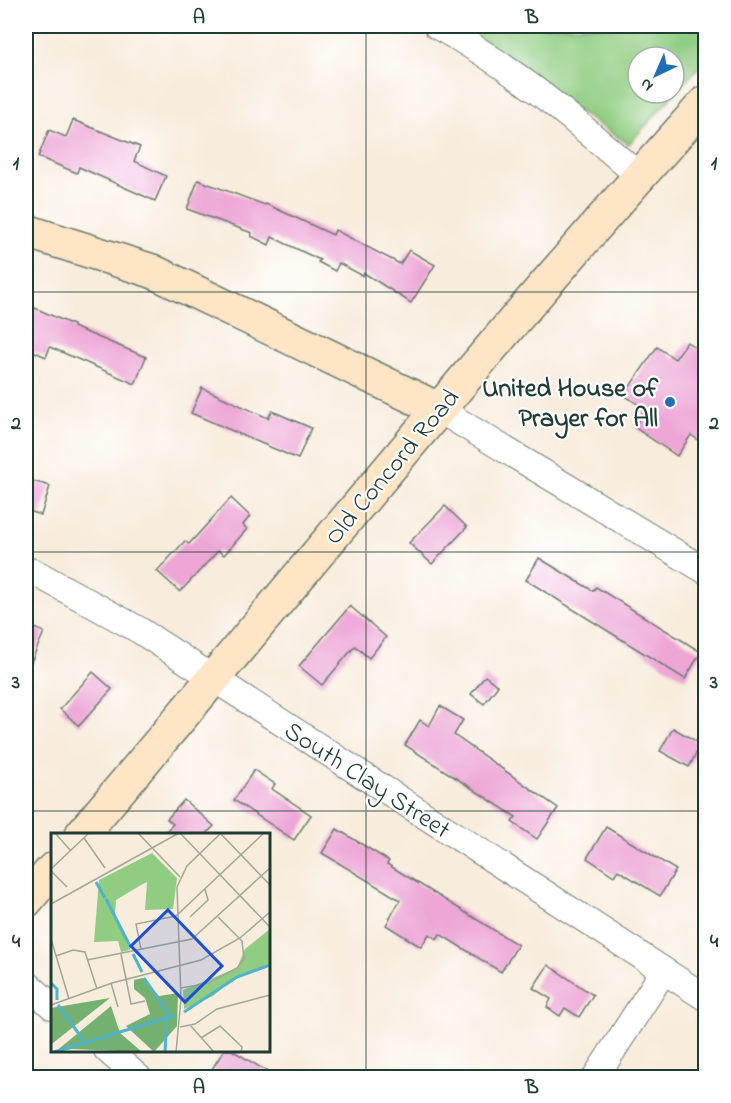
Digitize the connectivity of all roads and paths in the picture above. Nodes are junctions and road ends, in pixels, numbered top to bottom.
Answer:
1 (437, 26) edge
2 (705, 102) edge
3 (639, 176) junction
4 (26, 231) edge
5 (438, 409) junction
6 (26, 570) edge
7 (705, 571) edge
8 (215, 678) junction
9 (83, 833) edge
10 (51, 871) edge
11 (26, 901) edge
12 (663, 972) junction
13 (26, 983) edge
14 (705, 998) edge
15 (51, 1005) edge
16 (109, 1052) edge
17 (139, 1077) edge
18 (595, 1077) edge

1 - 3 street
2 - 3 main road, Old Concord Road
3 - 5 main road, Old Concord Road
4 - 5 main road
5 - 7 street
5 - 8 main road, Old Concord Road
6 - 8 street, South Clay Street
8 - 9 main road, Old Concord Road
8 - 12 street, South Clay Street
10 - 11 main road
12 - 14 street, South Clay Street
12 - 18 street
13 - 15 street
16 - 17 street

